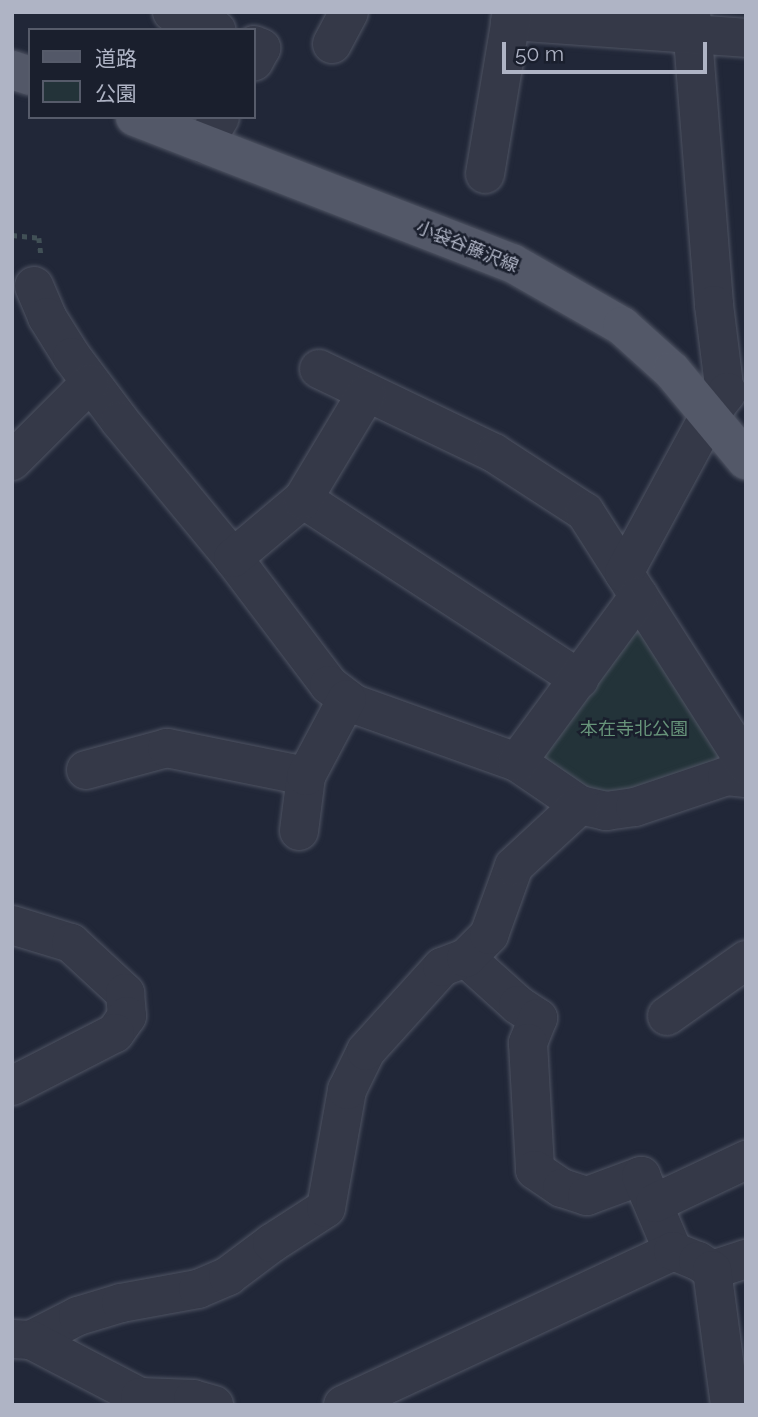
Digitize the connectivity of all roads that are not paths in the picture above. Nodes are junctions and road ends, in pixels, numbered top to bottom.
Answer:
1 (172, 12) edge
2 (511, 17) edge
3 (691, 23) edge
4 (211, 28) edge
5 (746, 38) edge
6 (146, 119) edge
7 (212, 131) edge
8 (485, 174) dead end
9 (34, 286) dead end
10 (319, 369) dead end
11 (90, 383) junction
12 (366, 394) junction
13 (727, 395) edge
14 (746, 460) edge
15 (12, 461) edge
16 (303, 499) junction
17 (233, 558) junction
18 (632, 584) junction
19 (579, 679) junction
20 (347, 699) junction
21 (517, 762) junction
22 (746, 764) edge
23 (86, 770) dead end
24 (306, 776) junction
25 (746, 778) edge
26 (580, 805) junction
27 (299, 831) dead end
28 (12, 925) edge
29 (466, 958) junction
30 (746, 960) edge
31 (667, 1016) dead end
32 (12, 1086) edge
33 (746, 1160) edge
34 (655, 1203) junction
35 (673, 1251) junction
36 (729, 1265) edge
37 (22, 1340) edge
38 (214, 1405) edge
39 (343, 1405) edge
40 (730, 1405) edge

1 - 4 street
2 - 3 street
2 - 8 street
3 - 5 street
3 - 13 street
6 - 7 main road, 小袋谷藤沢線
7 - 13 main road, 小袋谷藤沢線
9 - 11 street
10 - 12 street
11 - 15 street
11 - 17 street
12 - 16 street
12 - 18 street
13 - 14 main road, 小袋谷藤沢線
13 - 18 street
16 - 17 street
16 - 19 street
17 - 20 street
18 - 19 street
18 - 22 street
19 - 21 street
20 - 21 street
20 - 24 street
21 - 26 street
23 - 24 street
24 - 27 street
25 - 26 street
26 - 29 street
28 - 32 street
29 - 34 street
29 - 37 street
30 - 31 street
33 - 34 street
34 - 35 street
35 - 36 street
35 - 39 street
36 - 40 street
37 - 38 street

